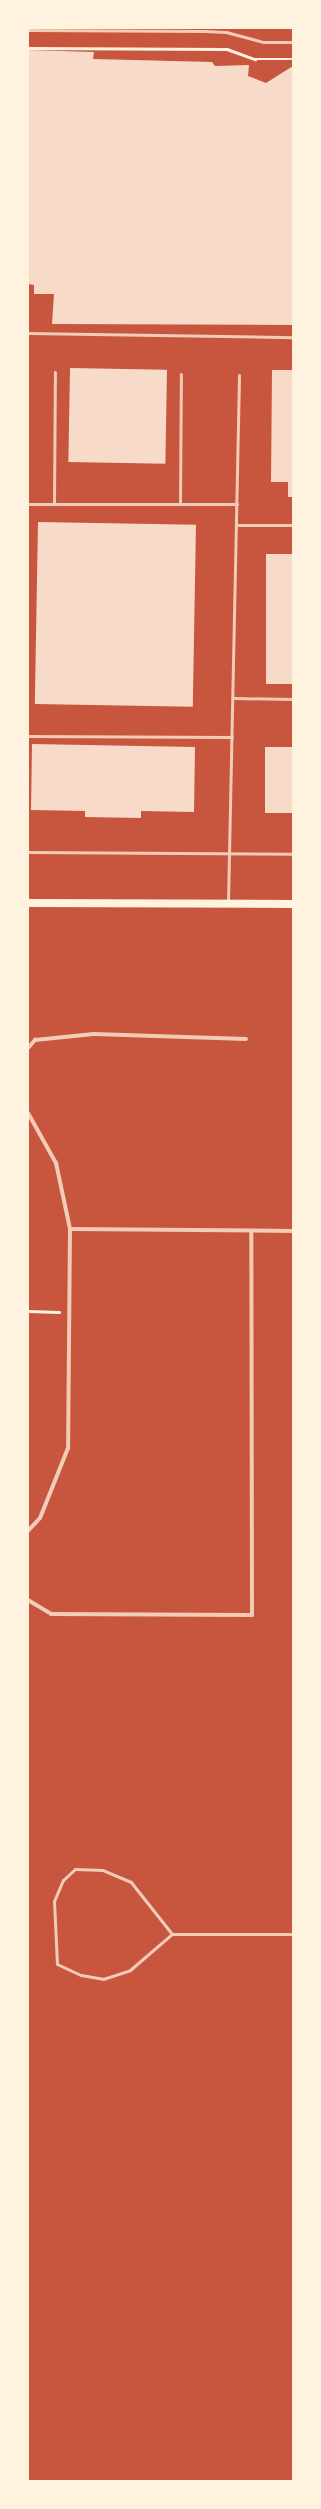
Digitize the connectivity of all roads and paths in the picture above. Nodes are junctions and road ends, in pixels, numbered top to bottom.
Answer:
1 (28, 30) edge
2 (293, 42) edge
3 (28, 48) edge
4 (293, 59) edge
5 (28, 333) edge
6 (293, 338) edge
7 (55, 372) dead end
8 (181, 374) dead end
9 (239, 375) dead end
10 (28, 504) edge
11 (54, 504) junction
12 (180, 504) junction
13 (237, 504) junction
14 (236, 525) junction
15 (293, 525) edge
16 (233, 698) junction
17 (293, 699) edge
18 (28, 736) edge
19 (232, 737) junction
20 (28, 852) edge
21 (229, 854) junction
22 (293, 854) edge
23 (28, 903) edge
24 (228, 904) junction
25 (293, 904) edge
26 (246, 1039) dead end
27 (28, 1048) edge
28 (28, 1113) edge
29 (70, 1229) junction
30 (251, 1231) junction
31 (293, 1231) edge
32 (28, 1312) edge
33 (70, 1312) junction
34 (28, 1531) edge
35 (28, 1600) edge
36 (172, 1934) junction
37 (293, 1934) edge

1 - 2 lane
3 - 4 path
5 - 6 lane
7 - 11 lane
8 - 12 lane
9 - 13 lane
10 - 11 lane
11 - 12 lane
12 - 13 lane
13 - 14 lane
14 - 15 lane
14 - 16 lane
16 - 17 lane
16 - 19 lane
18 - 19 lane
19 - 21 lane
20 - 21 lane
21 - 22 lane
21 - 24 lane
23 - 24 main road
24 - 25 main road
26 - 27 street
28 - 29 street
29 - 30 street
29 - 33 street
30 - 31 street
30 - 35 street
32 - 33 path
33 - 34 street
36 - 36 lane
36 - 37 lane

